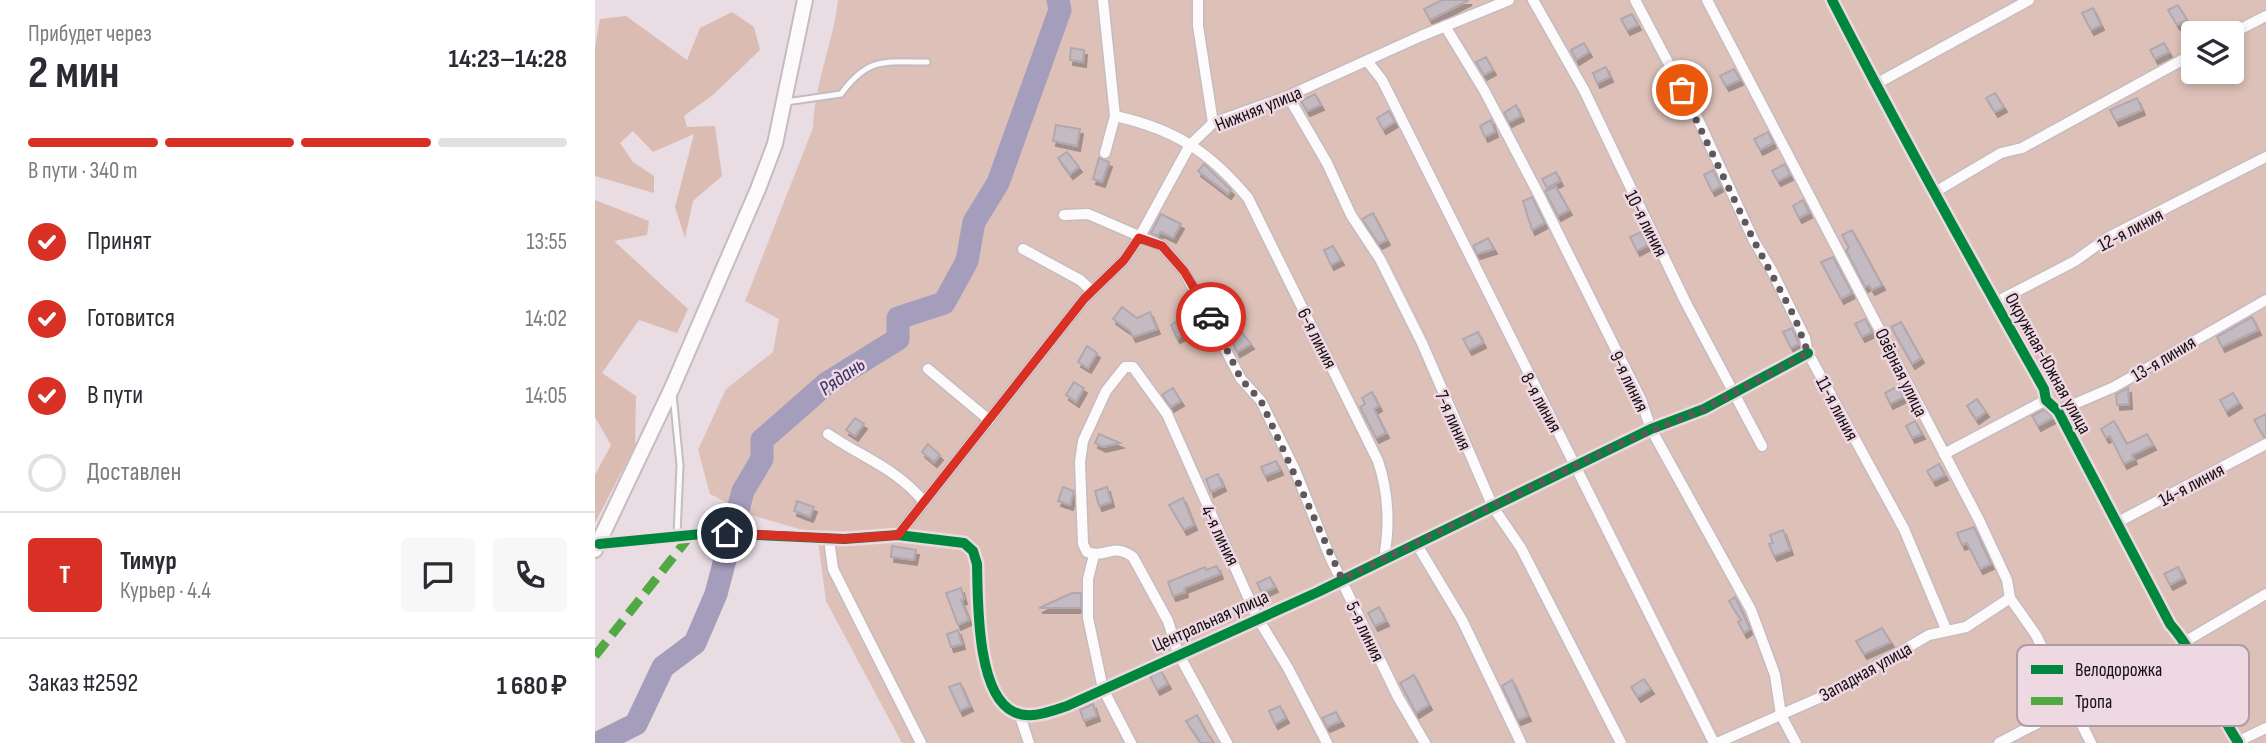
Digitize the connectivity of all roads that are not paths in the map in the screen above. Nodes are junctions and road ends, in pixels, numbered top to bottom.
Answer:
1 (805, 0) edge
2 (1103, 0) edge
3 (1198, 0) edge
4 (1509, 0) edge
5 (1532, 0) edge
6 (1635, 0) edge
7 (1707, 0) edge
8 (1832, 0) edge
9 (2029, 0) edge
10 (2266, 16) edge
11 (1445, 26) junction
12 (2244, 27) edge
13 (2181, 61) edge
14 (927, 62) dead end
15 (1368, 62) junction
16 (1876, 84) junction
17 (1288, 96) junction
18 (785, 103) junction
19 (1115, 116) junction
20 (1213, 123) junction
21 (1190, 145) junction
22 (1105, 153) dead end
23 (2266, 157) edge
24 (1935, 192) junction
25 (1063, 215) dead end
26 (1139, 238) junction
27 (1023, 249) dead end
28 (1092, 291) junction
29 (2266, 299) edge
30 (1996, 302) junction
31 (1808, 353) junction
32 (928, 369) dead end
33 (672, 388) junction
34 (1731, 393) junction
35 (2046, 400) junction
36 (2059, 411) junction
37 (989, 420) junction
38 (1651, 429) junction
39 (828, 434) dead end
40 (2266, 444) edge
41 (1762, 446) dead end
42 (1944, 454) junction
43 (1575, 467) junction
44 (924, 502) junction
45 (1493, 507) junction
46 (2116, 523) junction
47 (898, 535) junction
48 (677, 536) junction
49 (829, 539) junction
50 (1416, 543) junction
51 (597, 547) edge
52 (1094, 555) junction
53 (1384, 558) junction
54 (1342, 579) junction
55 (2266, 594) edge
56 (2010, 598) junction
57 (1257, 617) junction
58 (1946, 629) junction
59 (2186, 641) junction
60 (2041, 645) edge
61 (2188, 645) edge
62 (1178, 653) junction
63 (1103, 689) junction
64 (1019, 713) junction
65 (1781, 715) junction
66 (2032, 726) edge
67 (2082, 726) edge
68 (2227, 726) edge
69 (2266, 727) edge
70 (921, 743) edge
71 (1030, 743) edge
72 (1131, 743) edge
73 (1227, 743) edge
74 (1327, 743) edge
75 (1425, 743) edge
76 (1521, 743) edge
77 (1621, 743) edge
78 (1715, 743) edge
79 (1796, 743) edge
80 (1999, 743) edge
81 (2091, 743) edge
82 (2239, 743) edge

1 - 18 street
2 - 19 street
3 - 20 street
4 - 11 street, Нижняя улица
5 - 34 street, 10-я линия
6 - 31 street, 11-я линия
7 - 42 street, Озёрная улица
8 - 16 street, Окружная-Южная улица
9 - 16 street
10 - 12 street
11 - 15 street, Нижняя улица
11 - 38 street, 9-я линия
13 - 24 street
14 - 18 lane
15 - 17 street, Нижняя улица
15 - 43 street, 8-я линия
16 - 24 street, Окружная-Южная улица
17 - 20 street, Нижняя улица
17 - 45 street, 7-я линия
18 - 33 street
19 - 21 street, 6-я линия
19 - 22 street
20 - 21 street, Нижняя улица
21 - 26 street, Нижняя улица
21 - 53 street, 6-я линия
23 - 30 street, 12-я линия
24 - 30 street, Окружная-Южная улица
25 - 26 street, 5-я линия
26 - 28 street, Нижняя улица
26 - 54 street, 5-я линия
27 - 28 street
28 - 37 street, Нижняя улица
29 - 36 street, 13-я линия
30 - 35 street, Окружная-Южная улица
31 - 34 street, Центральная улица
31 - 58 street, 11-я линия
32 - 37 street
33 - 48 lane
33 - 51 street
34 - 38 street, Центральная улица
34 - 41 street, 10-я линия
35 - 36 street, Окружная-Южная улица
35 - 42 street
36 - 46 street, Окружная-Южная улица
37 - 44 street, Нижняя улица
38 - 43 street, Центральная улица
38 - 65 street, 9-я линия
39 - 44 street
40 - 46 street, 14-я линия
42 - 56 street, Озёрная улица
43 - 45 street, Центральная улица
43 - 78 street, 8-я линия
44 - 47 street, Нижняя улица
45 - 50 street, Центральная улица
45 - 77 street, 7-я линия
46 - 59 street, Окружная-Южная улица
47 - 49 street
47 - 64 street
48 - 49 street
48 - 51 street
49 - 70 street
50 - 53 street, Центральная улица
50 - 76 street
52 - 57 street, 4-я линия
52 - 62 street
52 - 63 street
53 - 54 street, Центральная улица
54 - 57 street, Центральная улица
54 - 75 street, 5-я линия
55 - 59 street
56 - 58 street, Западная улица
56 - 60 street, Озёрная улица
57 - 62 street, Центральная улица
57 - 74 street, 4-я линия
58 - 65 street, Западная улица
59 - 61 street, Окружная-Южная улица
62 - 63 street, Центральная улица
62 - 73 street
63 - 64 street, Центральная улица
63 - 72 street
64 - 71 street
65 - 78 street, Западная улица
65 - 79 street, 9-я линия
66 - 80 street
67 - 81 street, Озёрная улица
68 - 82 street, Окружная-Южная улица
69 - 82 street

